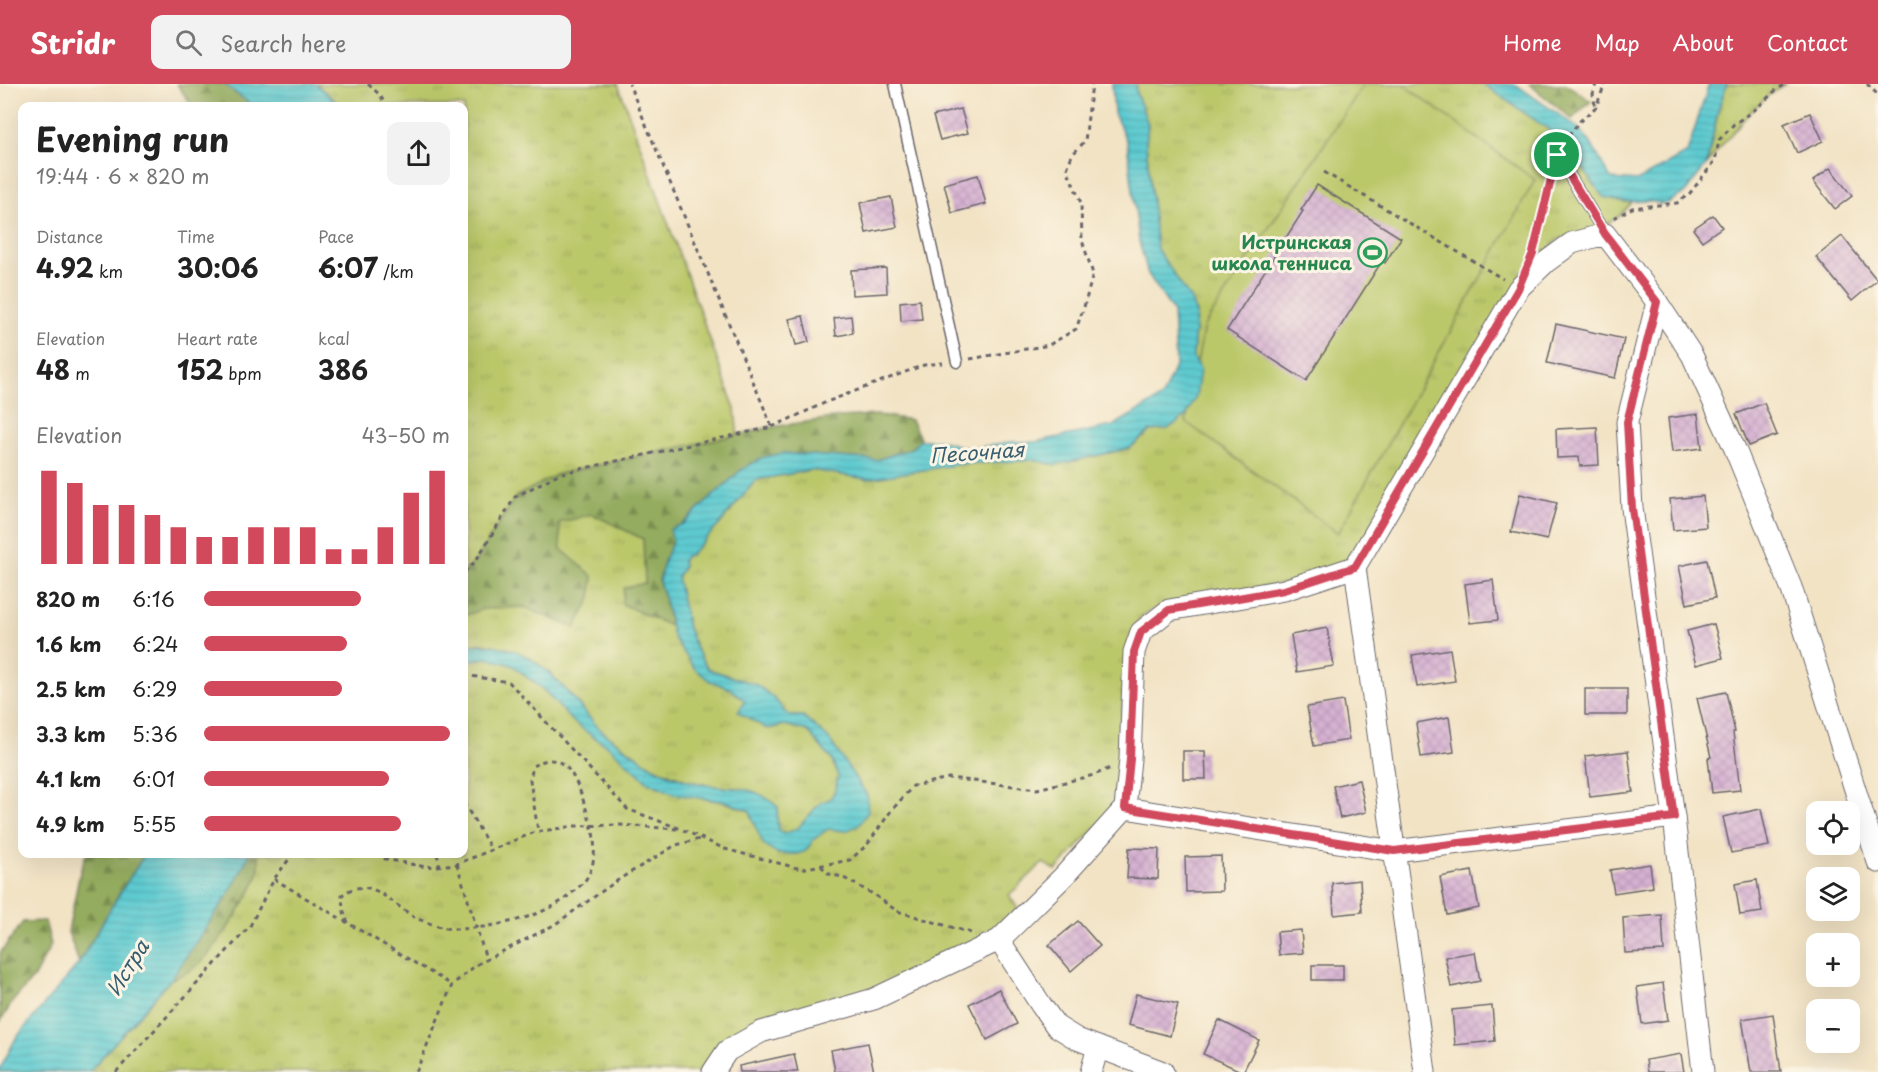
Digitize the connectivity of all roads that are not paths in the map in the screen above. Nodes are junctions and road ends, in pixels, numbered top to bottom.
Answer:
1 (894, 84) edge
2 (1558, 151) road end
3 (1605, 234) junction
4 (1657, 302) junction
5 (957, 362) road end
6 (1355, 567) junction
7 (1125, 808) junction
8 (1674, 817) junction
9 (1394, 851) junction
10 (1878, 862) edge
11 (999, 940) junction
12 (1098, 1047) junction
13 (713, 1072) edge
14 (1091, 1072) edge
15 (1163, 1072) edge
16 (1425, 1072) edge
17 (1703, 1072) edge

1 - 5 lane
2 - 3 lane
3 - 4 street
3 - 6 street
4 - 8 street
4 - 10 street
6 - 7 street
6 - 9 street
7 - 9 street
7 - 11 street
8 - 9 street
8 - 17 street
9 - 16 street
11 - 12 street
11 - 13 street
12 - 14 street
12 - 15 street

